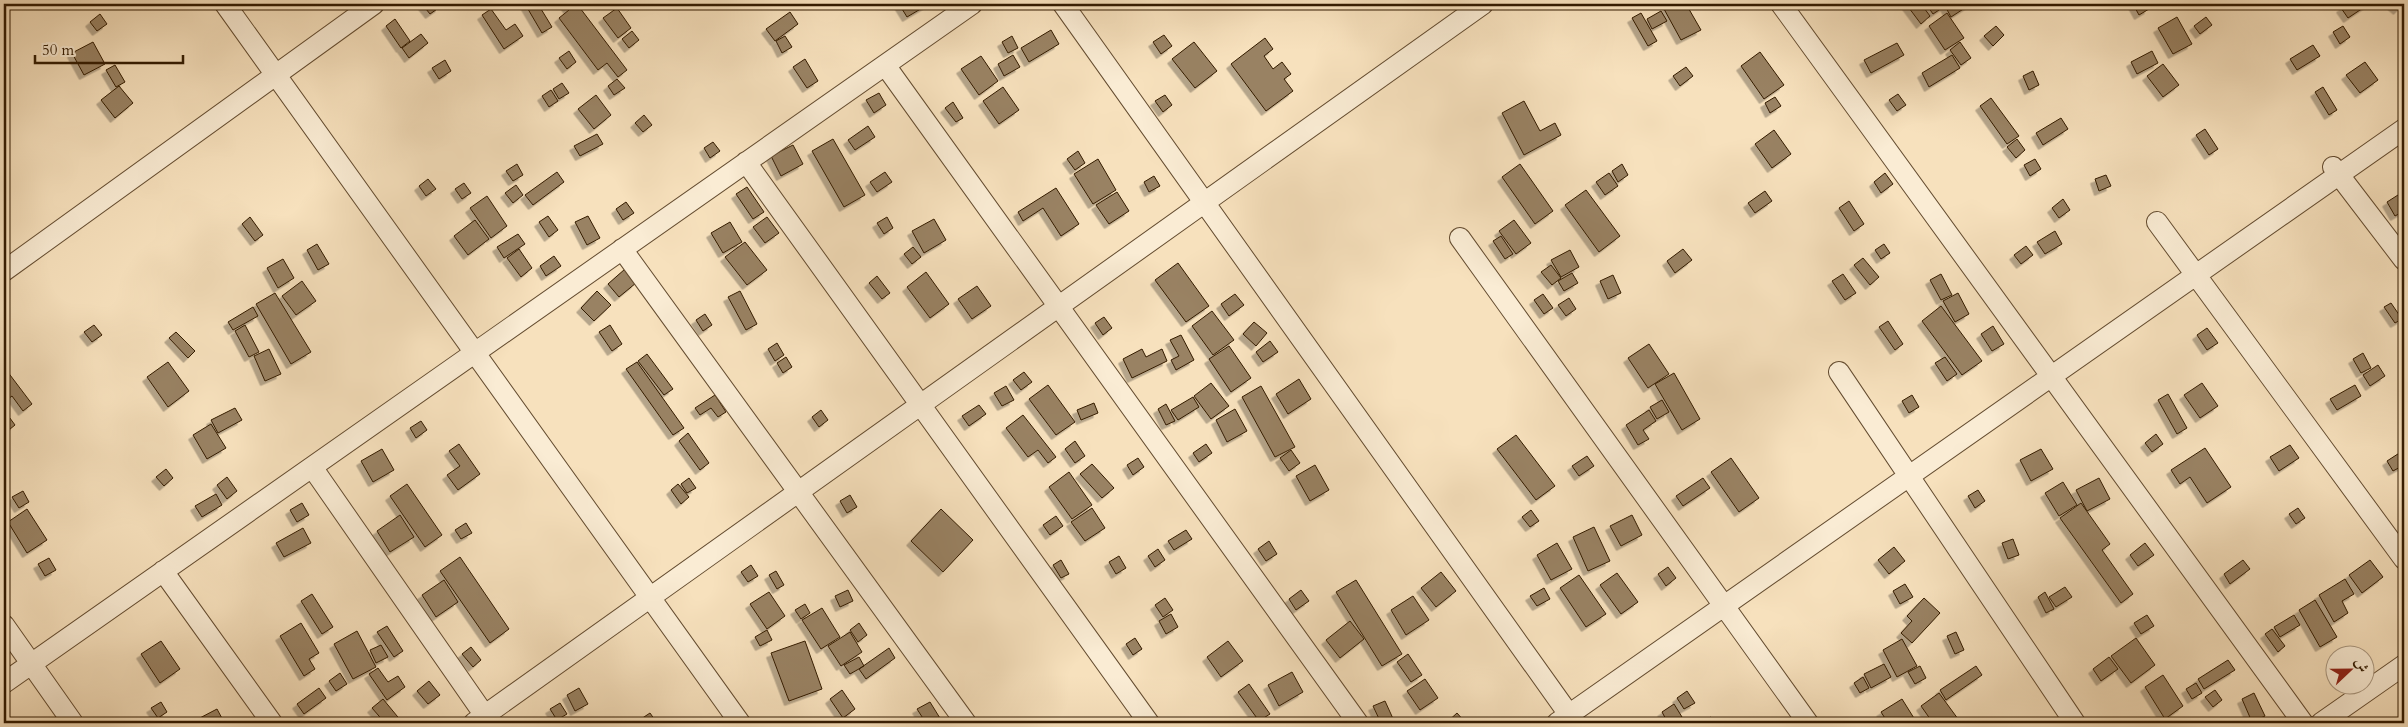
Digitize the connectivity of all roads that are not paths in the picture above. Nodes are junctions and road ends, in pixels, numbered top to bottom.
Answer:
1 (225, 4) edge
2 (374, 4) edge
3 (972, 4) edge
4 (1064, 4) edge
5 (1483, 4) edge
6 (1782, 4) edge
7 (885, 65) junction
8 (276, 74) junction
9 (2404, 129) edge
10 (746, 162) junction
11 (2336, 171) junction
12 (1204, 201) junction
13 (2157, 222) dead end
14 (1460, 238) dead end
15 (622, 249) junction
16 (2404, 260) edge
17 (4, 271) edge
18 (2196, 275) junction
19 (1058, 305) junction
20 (475, 352) junction
21 (1839, 372) dead end
22 (2052, 376) junction
23 (920, 404) junction
24 (312, 467) junction
25 (1909, 476) junction
26 (798, 492) junction
27 (2404, 559) edge
28 (163, 571) junction
29 (650, 598) junction
30 (1724, 606) junction
31 (4, 625) edge
32 (31, 664) junction
33 (2404, 665) edge
34 (4, 683) edge
35 (1567, 720) edge
36 (483, 721) edge
37 (73, 723) edge
38 (272, 723) edge
39 (740, 723) edge
40 (966, 723) edge
41 (1149, 723) edge
42 (1358, 723) edge
43 (1808, 723) edge
44 (2075, 723) edge
45 (2303, 723) edge
46 (2321, 723) edge

1 - 8 street
2 - 8 street
3 - 7 street
4 - 12 street
5 - 12 street
6 - 22 street
7 - 10 street
7 - 19 street
8 - 17 street
8 - 20 street
9 - 11 street
10 - 15 street
10 - 23 street
11 - 16 street
11 - 18 street
12 - 19 street
12 - 35 street
13 - 18 street
14 - 30 street
15 - 20 street
15 - 26 street
18 - 22 street
18 - 27 street
19 - 23 street
19 - 42 street
20 - 24 street
20 - 29 street
21 - 25 street
22 - 25 street
22 - 45 street
23 - 26 street
23 - 41 street
24 - 28 street
24 - 36 street
25 - 30 street
25 - 44 street
26 - 29 street
26 - 40 street
28 - 32 street
28 - 38 street
29 - 36 street
29 - 39 street
30 - 35 street
30 - 43 street
31 - 32 street
32 - 34 street
32 - 37 street
33 - 46 street

